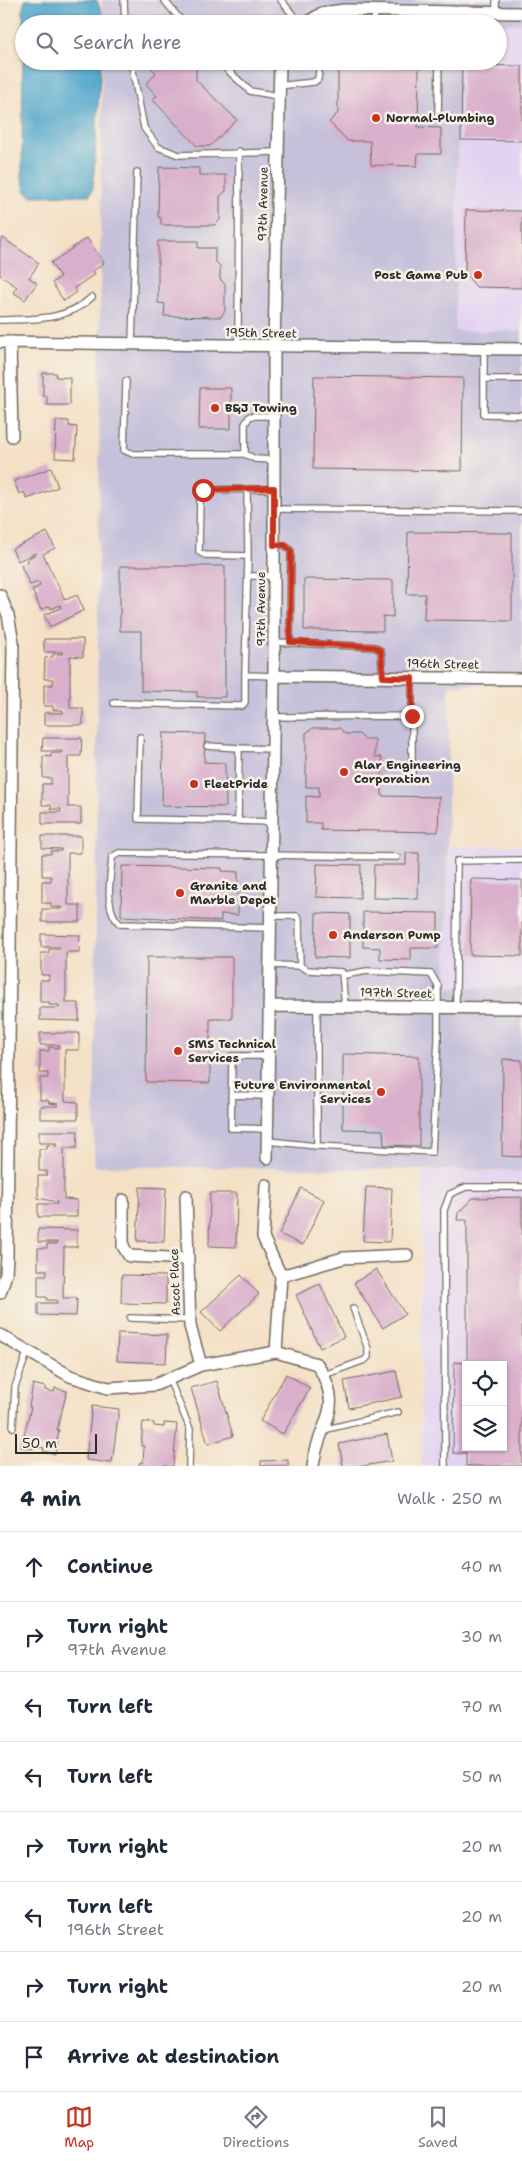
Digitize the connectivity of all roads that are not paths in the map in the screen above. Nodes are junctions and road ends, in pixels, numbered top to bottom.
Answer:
1 (124, 0) edge
2 (164, 0) edge
3 (281, 0) edge
4 (496, 0) edge
5 (375, 10) junction
6 (441, 12) joint
7 (496, 12) junction
8 (522, 13) edge
9 (125, 15) edge
10 (176, 15) edge
11 (293, 15) edge
12 (319, 15) edge
13 (375, 15) edge
14 (133, 70) edge
15 (228, 70) edge
16 (279, 70) edge
17 (319, 70) edge
18 (439, 70) edge
19 (278, 91) junction
20 (438, 116) dead end
21 (239, 151) junction
22 (277, 152) junction
23 (137, 172) dead end
24 (92, 297) dead end
25 (0, 320) edge
26 (5, 342) edge
27 (132, 344) junction
28 (238, 346) junction
29 (274, 347) junction
30 (484, 349) junction
31 (522, 349) edge
32 (484, 379) junction
33 (522, 379) edge
34 (126, 381) dead end
35 (522, 415) edge
36 (274, 416) junction
37 (12, 436) dead end
38 (245, 454) junction
39 (274, 460) junction
40 (274, 488) junction
41 (248, 491) junction
42 (274, 509) junction
43 (522, 511) edge
44 (274, 545) junction
45 (248, 556) junction
46 (248, 576) junction
47 (274, 576) junction
48 (0, 595) edge
49 (274, 642) junction
50 (290, 642) junction
51 (245, 674) junction
52 (274, 676) junction
53 (383, 677) junction
54 (412, 678) junction
55 (522, 679) edge
56 (114, 703) dead end
57 (274, 716) junction
58 (412, 716) junction
59 (140, 737) dead end
60 (207, 746) dead end
61 (239, 748) junction
62 (273, 749) junction
63 (412, 774) dead end
64 (238, 821) junction
65 (272, 822) junction
66 (272, 855) junction
67 (397, 856) dead end
68 (522, 860) edge
69 (5, 868) edge
70 (271, 916) junction
71 (271, 928) junction
72 (271, 965) junction
73 (300, 966) junction
74 (344, 975) junction
75 (270, 1006) junction
76 (317, 1006) junction
77 (345, 1006) junction
78 (437, 1007) junction
79 (456, 1007) junction
80 (522, 1008) edge
81 (269, 1056) junction
82 (231, 1095) junction
83 (268, 1096) junction
84 (268, 1135) junction
85 (317, 1146) junction
86 (267, 1158) dead end
87 (266, 1185) dead end
88 (522, 1187) edge
89 (186, 1196) dead end
90 (123, 1200) dead end
91 (407, 1255) dead end
92 (188, 1259) junction
93 (281, 1276) junction
94 (0, 1293) edge
95 (353, 1308) dead end
96 (130, 1318) dead end
97 (189, 1320) junction
98 (0, 1336) edge
99 (28, 1350) junction
100 (276, 1352) junction
101 (201, 1365) junction
102 (324, 1375) junction
103 (169, 1379) junction
104 (398, 1412) dead end
105 (13, 1427) dead end
106 (323, 1430) junction
107 (189, 1466) edge
108 (313, 1466) edge
109 (446, 1466) edge

1 - 9 lane
2 - 10 lane
3 - 11 lane
4 - 7 lane
5 - 6 street
5 - 12 street
5 - 13 lane
6 - 7 street
7 - 8 street
14 - 21 lane
15 - 19 lane
16 - 19 street, 97th Avenue
17 - 19 lane
18 - 20 lane
19 - 22 street, 97th Avenue
21 - 22 lane
21 - 28 lane
22 - 29 street, 97th Avenue
23 - 27 lane
24 - 25 lane
26 - 27 street, 195th Street
26 - 37 street
27 - 28 street, 195th Street
28 - 29 street, 195th Street
29 - 30 street, 195th Street
29 - 36 street, 97th Avenue
30 - 31 street, 195th Street
30 - 32 lane
32 - 33 lane
32 - 35 lane
34 - 38 lane
36 - 38 lane
36 - 39 street, 97th Avenue
38 - 39 lane
39 - 40 street, 97th Avenue
40 - 41 lane
40 - 42 street, 97th Avenue
41 - 45 lane
41 - 45 lane
42 - 43 lane
42 - 44 street, 97th Avenue
44 - 47 street, 97th Avenue
44 - 50 lane
45 - 46 lane
46 - 47 lane
46 - 51 lane
47 - 49 street, 97th Avenue
48 - 69 street
49 - 50 lane
49 - 52 street, 97th Avenue
50 - 53 lane
51 - 52 lane
51 - 56 lane
52 - 53 street, 196th Street
52 - 57 street, 97th Avenue
53 - 54 street, 196th Street
54 - 55 street, 196th Street
54 - 58 lane
57 - 58 lane
57 - 62 street, 97th Avenue
58 - 63 lane
59 - 64 lane
60 - 61 lane
61 - 62 lane
61 - 64 lane
62 - 65 street, 97th Avenue
64 - 65 lane
65 - 66 street, 97th Avenue
66 - 67 lane
66 - 70 street, 97th Avenue
66 - 71 lane
68 - 79 lane
69 - 94 street
70 - 71 street, 97th Avenue
70 - 73 lane
71 - 72 street, 97th Avenue
72 - 73 lane
72 - 75 street, 97th Avenue
73 - 74 lane
74 - 77 lane
74 - 78 lane
75 - 76 street, 197th Street
75 - 81 street, 97th Avenue
76 - 77 street, 197th Street
76 - 85 lane
77 - 78 street, 197th Street
78 - 79 street, 197th Street
78 - 85 lane
79 - 80 street, 197th Street
81 - 82 lane
81 - 83 street, 97th Avenue
82 - 83 lane
82 - 84 lane
83 - 84 street, 97th Avenue
84 - 85 lane
84 - 86 street, 97th Avenue
87 - 93 street
88 - 109 lane
89 - 92 street, Ascot Place
90 - 92 street
91 - 93 street
92 - 97 street, Ascot Place
93 - 100 street
95 - 102 lane
96 - 97 lane
97 - 101 street, Ascot Place
98 - 99 street
99 - 103 street
99 - 105 lane
100 - 101 street
100 - 102 street
101 - 103 street
102 - 106 street
103 - 107 lane
104 - 106 lane
106 - 108 street

